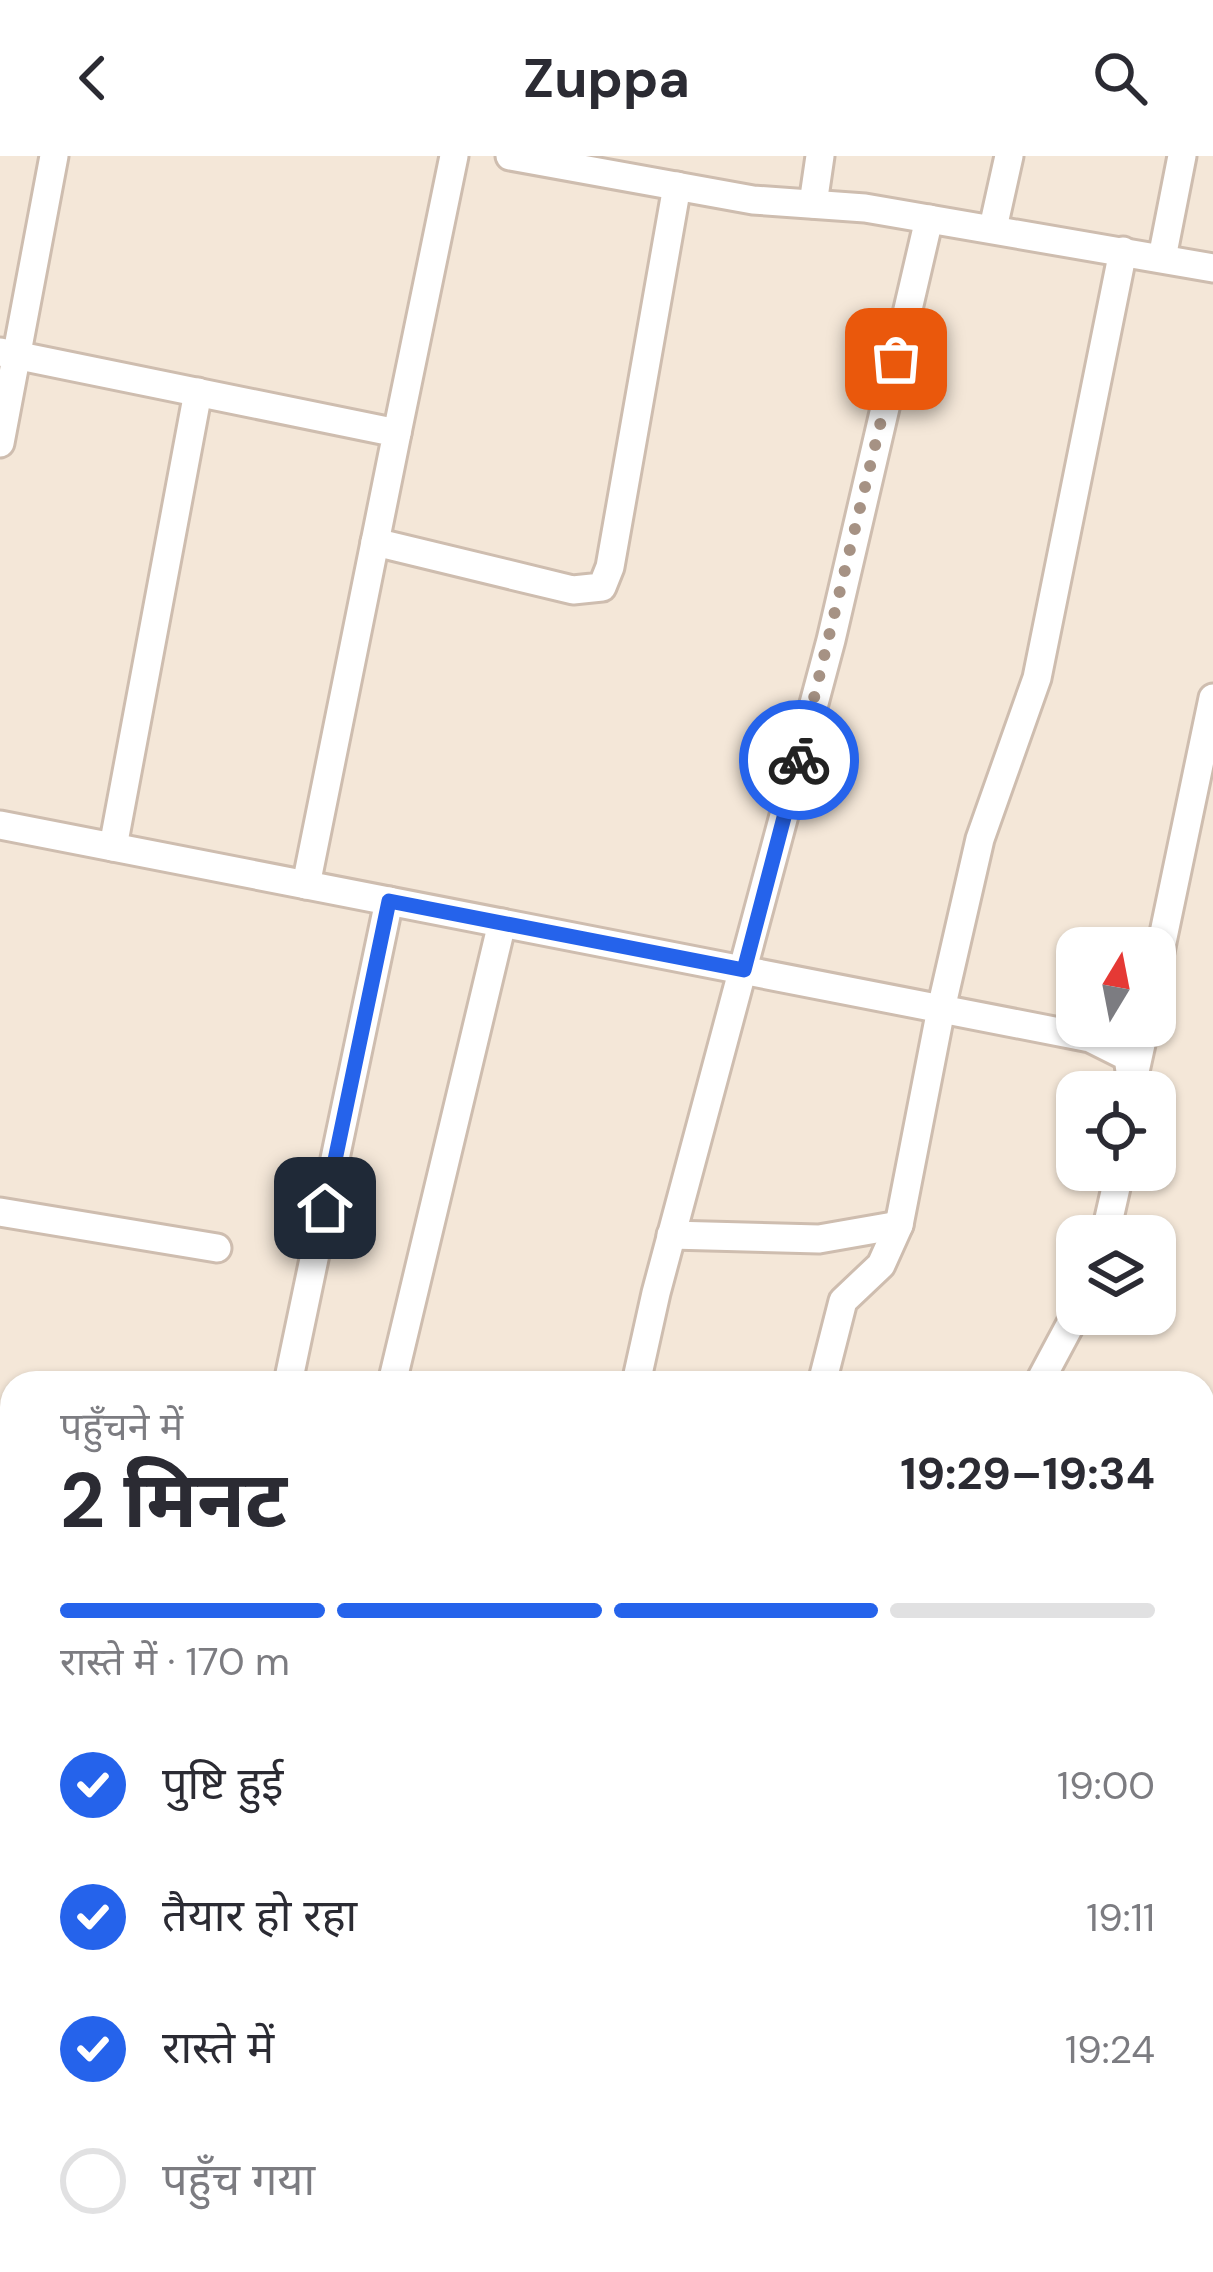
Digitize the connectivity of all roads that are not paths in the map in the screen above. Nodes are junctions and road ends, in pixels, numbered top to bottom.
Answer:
1 (54, 156) edge
2 (454, 156) edge
3 (510, 156) edge
4 (820, 156) edge
5 (1009, 156) edge
6 (1181, 156) edge
7 (677, 186) junction
8 (813, 204) junction
9 (928, 219) junction
10 (993, 228) junction
11 (1123, 251) junction
12 (1162, 258) junction
13 (1213, 268) edge
14 (8, 353) edge
15 (198, 392) junction
16 (397, 433) junction
17 (0, 443) edge
18 (375, 542) junction
19 (1213, 698) edge
20 (0, 825) edge
21 (112, 847) junction
22 (306, 885) junction
23 (389, 901) junction
24 (502, 923) junction
25 (1165, 927) edge
26 (744, 970) junction
27 (941, 1010) junction
28 (1130, 1071) edge
29 (0, 1212) edge
30 (899, 1226) junction
31 (671, 1235) junction
32 (838, 1238) junction
33 (218, 1248) dead end
34 (863, 1283) junction
35 (1065, 1335) edge
36 (291, 1371) edge
37 (395, 1371) edge
38 (639, 1371) edge
39 (825, 1371) edge
40 (1045, 1371) edge

1 - 14 street
2 - 16 street
3 - 7 street
4 - 8 street
5 - 10 street
6 - 12 street
7 - 8 street
7 - 18 street
8 - 9 street
9 - 10 street
9 - 26 street
10 - 11 street
11 - 12 street
11 - 27 street
12 - 13 street
14 - 15 street
14 - 17 street
15 - 16 street
15 - 21 street
16 - 18 street
18 - 22 street
19 - 25 street
20 - 21 street
21 - 22 street
22 - 23 street
23 - 24 street
23 - 36 street
24 - 26 street
24 - 37 street
26 - 27 street
26 - 31 street
27 - 28 street
27 - 30 street
29 - 33 street
30 - 32 street
30 - 34 street
31 - 32 street
31 - 38 street
32 - 34 street
34 - 39 street
35 - 40 street

